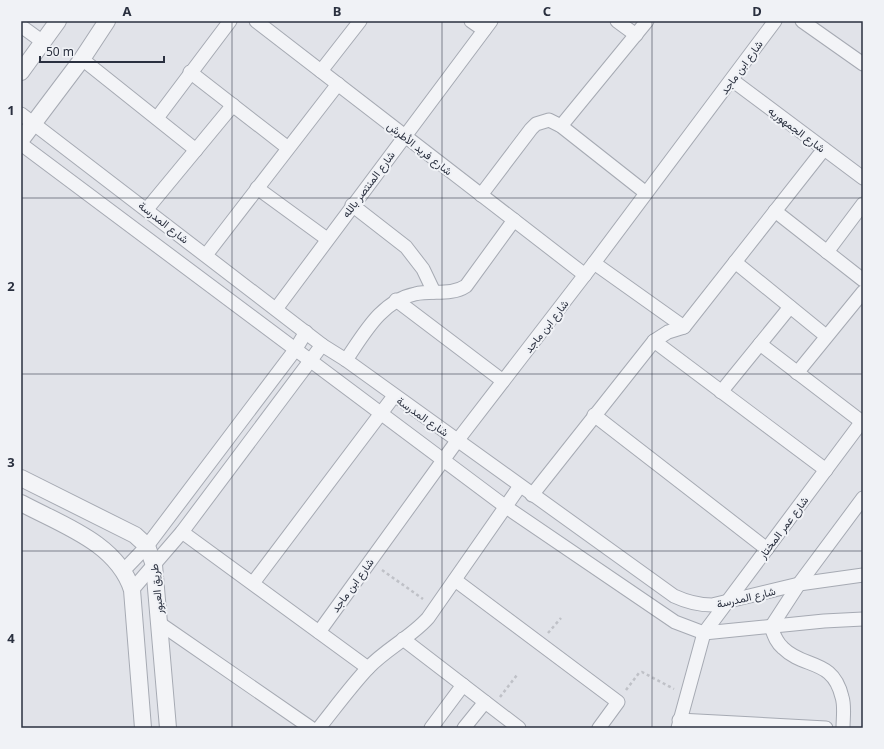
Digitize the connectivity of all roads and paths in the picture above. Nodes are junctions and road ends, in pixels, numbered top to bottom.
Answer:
1 (58, 21) edge
2 (107, 21) edge
3 (230, 21) edge
4 (256, 21) edge
5 (360, 21) edge
6 (471, 21) edge
7 (617, 21) edge
8 (647, 21) edge
9 (775, 21) edge
10 (802, 21) edge
11 (21, 26) edge
12 (487, 26) edge
13 (636, 35) junction
14 (43, 42) junction
15 (82, 59) junction
16 (863, 63) edge
17 (320, 71) junction
18 (21, 72) edge
19 (190, 72) junction
20 (732, 80) junction
21 (338, 84) junction
22 (233, 106) junction
23 (27, 118) edge
24 (157, 118) junction
25 (561, 126) junction
26 (405, 136) junction
27 (21, 140) edge
28 (21, 144) edge
29 (288, 148) junction
30 (824, 149) junction
31 (196, 150) junction
32 (863, 178) edge
33 (257, 188) junction
34 (646, 193) junction
35 (481, 195) junction
36 (863, 204) edge
37 (352, 205) junction
38 (147, 209) junction
39 (775, 211) junction
40 (514, 220) junction
41 (327, 239) junction
42 (827, 252) junction
43 (206, 255) junction
44 (735, 262) junction
45 (594, 263) junction
46 (585, 275) junction
47 (863, 280) edge
48 (434, 292) junction
49 (863, 292) edge
50 (396, 300) junction
51 (790, 307) junction
52 (276, 309) junction
53 (684, 327) junction
54 (306, 332) junction
55 (826, 336) junction
56 (654, 341) junction
57 (760, 344) junction
58 (322, 345) junction
59 (295, 350) junction
60 (310, 360) junction
61 (346, 360) junction
62 (797, 373) junction
63 (503, 381) junction
64 (722, 392) junction
65 (394, 396) junction
66 (380, 413) junction
67 (594, 415) junction
68 (862, 421) edge
69 (457, 440) junction
70 (443, 460) junction
71 (826, 470) junction
72 (21, 478) edge
73 (520, 486) junction
74 (532, 495) junction
75 (863, 498) edge
76 (21, 503) edge
77 (506, 507) junction
78 (182, 532) junction
79 (147, 546) junction
80 (767, 548) junction
81 (370, 561) junction
82 (154, 565) junction
83 (124, 570) junction
84 (863, 575) edge
85 (455, 580) junction
86 (253, 583) junction
87 (799, 584) junction
88 (132, 590) junction
89 (726, 603) junction
90 (435, 608) junction
91 (560, 618) dead end
92 (863, 619) edge
93 (160, 623) junction
94 (770, 627) junction
95 (319, 632) junction
96 (704, 633) junction
97 (402, 639) junction
98 (540, 643) junction
99 (368, 668) junction
100 (517, 675) dead end
101 (463, 685) junction
102 (666, 685) dead end
103 (618, 702) junction
104 (488, 704) junction
105 (678, 724) edge
106 (770, 726) edge
107 (143, 728) edge
108 (168, 728) edge
109 (311, 728) edge
110 (319, 728) edge
111 (431, 728) edge
112 (464, 728) edge
113 (519, 728) edge
114 (599, 728) edge
115 (826, 728) edge
116 (843, 728) edge

1 - 14 street
2 - 15 street
3 - 19 street
4 - 17 street, شارع فريد الأطرش
5 - 17 street
6 - 12 street
7 - 13 street
8 - 13 street
9 - 20 street, شارع ابن ماجد
10 - 16 street
11 - 14 street
12 - 26 street, شارع المنتصر بالله
13 - 25 street
14 - 18 street
15 - 23 street
15 - 24 street
17 - 21 street, شارع فريد الأطرش
19 - 22 street
19 - 24 street
20 - 30 street, شارع الجمهوريه
20 - 34 street, شارع ابن ماجد
21 - 26 street, شارع فريد الأطرش
21 - 29 street
22 - 29 street
22 - 31 street
23 - 27 street
23 - 38 street, شارع المدرسة
24 - 31 street
25 - 34 street
25 - 35 street
26 - 35 street, شارع فريد الأطرش
26 - 37 street, شارع المنتصر بالله
28 - 59 street, شارع المدرسة
29 - 33 street
30 - 32 street, شارع الجمهوريه
30 - 39 street
31 - 38 street
33 - 41 street
33 - 43 street
34 - 45 street, شارع ابن ماجد
35 - 40 street, شارع فريد الأطرش
36 - 42 street
37 - 41 street, شارع المنتصر بالله
37 - 48 street
38 - 43 street, شارع المدرسة
39 - 42 street
39 - 44 street
40 - 46 street, شارع فريد الأطرش
40 - 48 street
41 - 52 street, شارع المنتصر بالله
42 - 47 street
43 - 52 street, شارع المدرسة
44 - 51 street
44 - 53 street
45 - 46 street, شارع ابن ماجد
45 - 53 street
46 - 63 street, شارع ابن ماجد
48 - 50 street
49 - 55 street
50 - 61 street
50 - 63 street
51 - 55 street
51 - 57 street
52 - 54 street, شارع المدرسة
53 - 56 street
54 - 58 street, شارع المدرسة
54 - 59 street
55 - 62 street
56 - 64 street
56 - 67 street
57 - 62 street
57 - 64 street
58 - 60 street
58 - 61 street, شارع المدرسة
59 - 60 street, شارع المدرسة
59 - 79 street
60 - 66 street, شارع المدرسة
60 - 78 street
61 - 65 street, شارع المدرسة
62 - 68 street
63 - 69 street, شارع ابن ماجد
64 - 71 street
65 - 66 street
65 - 69 street, شارع المدرسة
66 - 70 street, شارع المدرسة
66 - 86 street
67 - 74 street
67 - 80 street
68 - 71 street, شارع عمر المختار
69 - 70 street, شارع ابن ماجد
69 - 73 street, شارع المدرسة
70 - 77 street, شارع المدرسة
70 - 81 street, شارع ابن ماجد
71 - 80 street, شارع عمر المختار
72 - 79 street
73 - 74 street, شارع المدرسة
73 - 77 street
74 - 89 street, شارع المدرسة
75 - 87 street
76 - 83 street
77 - 85 street
77 - 96 street, شارع المدرسة
78 - 82 street
78 - 86 street
79 - 82 street, طريق العبور
79 - 83 street
80 - 89 street, شارع عمر المختار
81 - 90 path
81 - 95 street, شارع ابن ماجد
82 - 88 street
82 - 93 street, طريق العبور
83 - 88 street
84 - 87 street, شارع المدرسة
85 - 90 street
85 - 98 street
86 - 95 street
87 - 89 street, شارع المدرسة
87 - 94 street
88 - 107 street
89 - 96 street, شارع عمر المختار
90 - 97 street
91 - 98 path
92 - 94 street, شارع المدرسة
93 - 108 street, طريق العبور
93 - 109 street
94 - 96 street, شارع المدرسة
94 - 116 street
95 - 99 street
96 - 105 street
97 - 99 street
97 - 101 street
98 - 103 street
99 - 110 street
100 - 104 path
101 - 104 street
101 - 111 street
102 - 103 path
103 - 114 street
104 - 112 street
104 - 113 street
105 - 106 street
106 - 115 street

